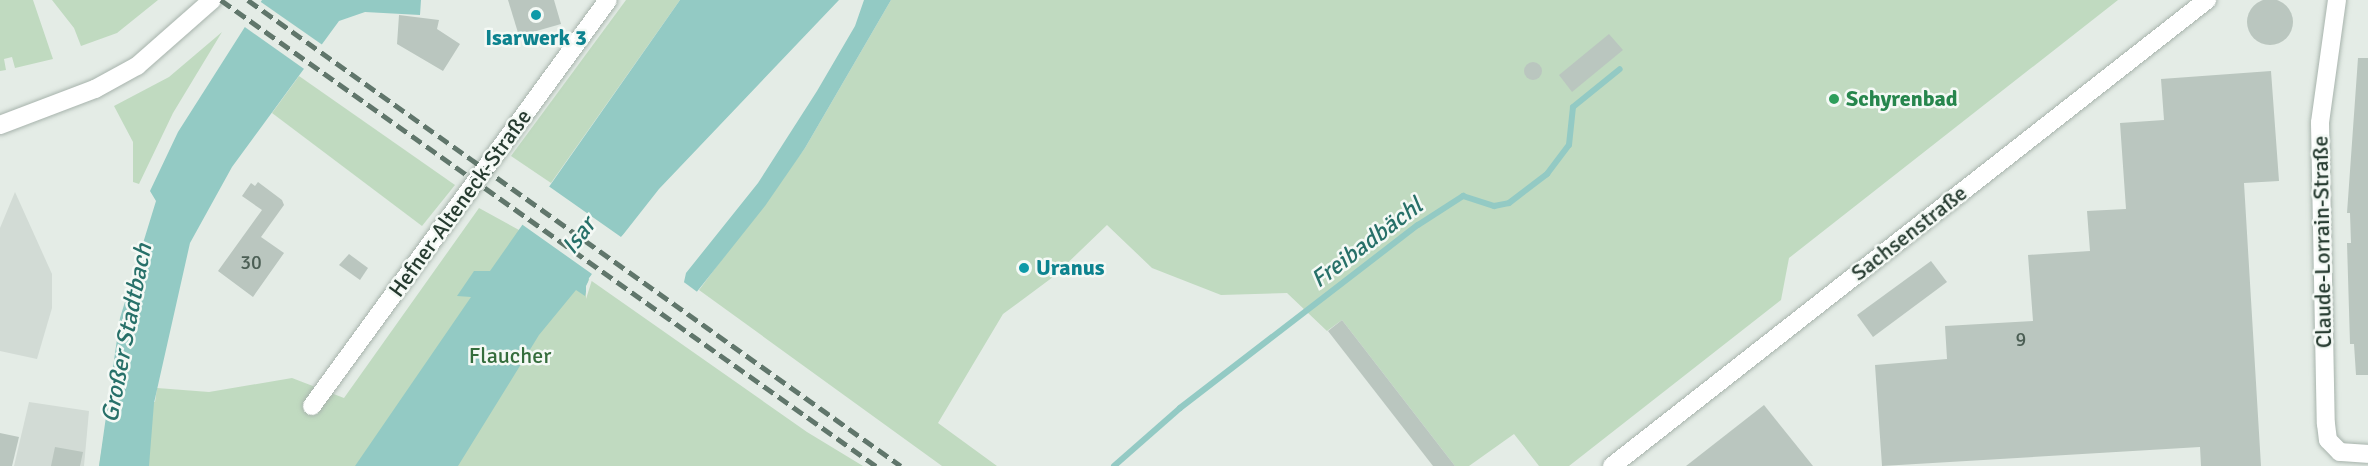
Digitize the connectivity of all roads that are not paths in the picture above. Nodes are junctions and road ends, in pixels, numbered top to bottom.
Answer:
1 (212, 0) edge
2 (608, 0) edge
3 (2207, 0) edge
4 (2337, 0) edge
5 (0, 125) edge
6 (312, 406) dead end
7 (2368, 454) edge
8 (1612, 466) edge

1 - 5 street
2 - 6 street, Hefner-Alteneck-Straße
3 - 8 street, Sachsenstraße
4 - 7 street, Claude-Lorrain-Straße

